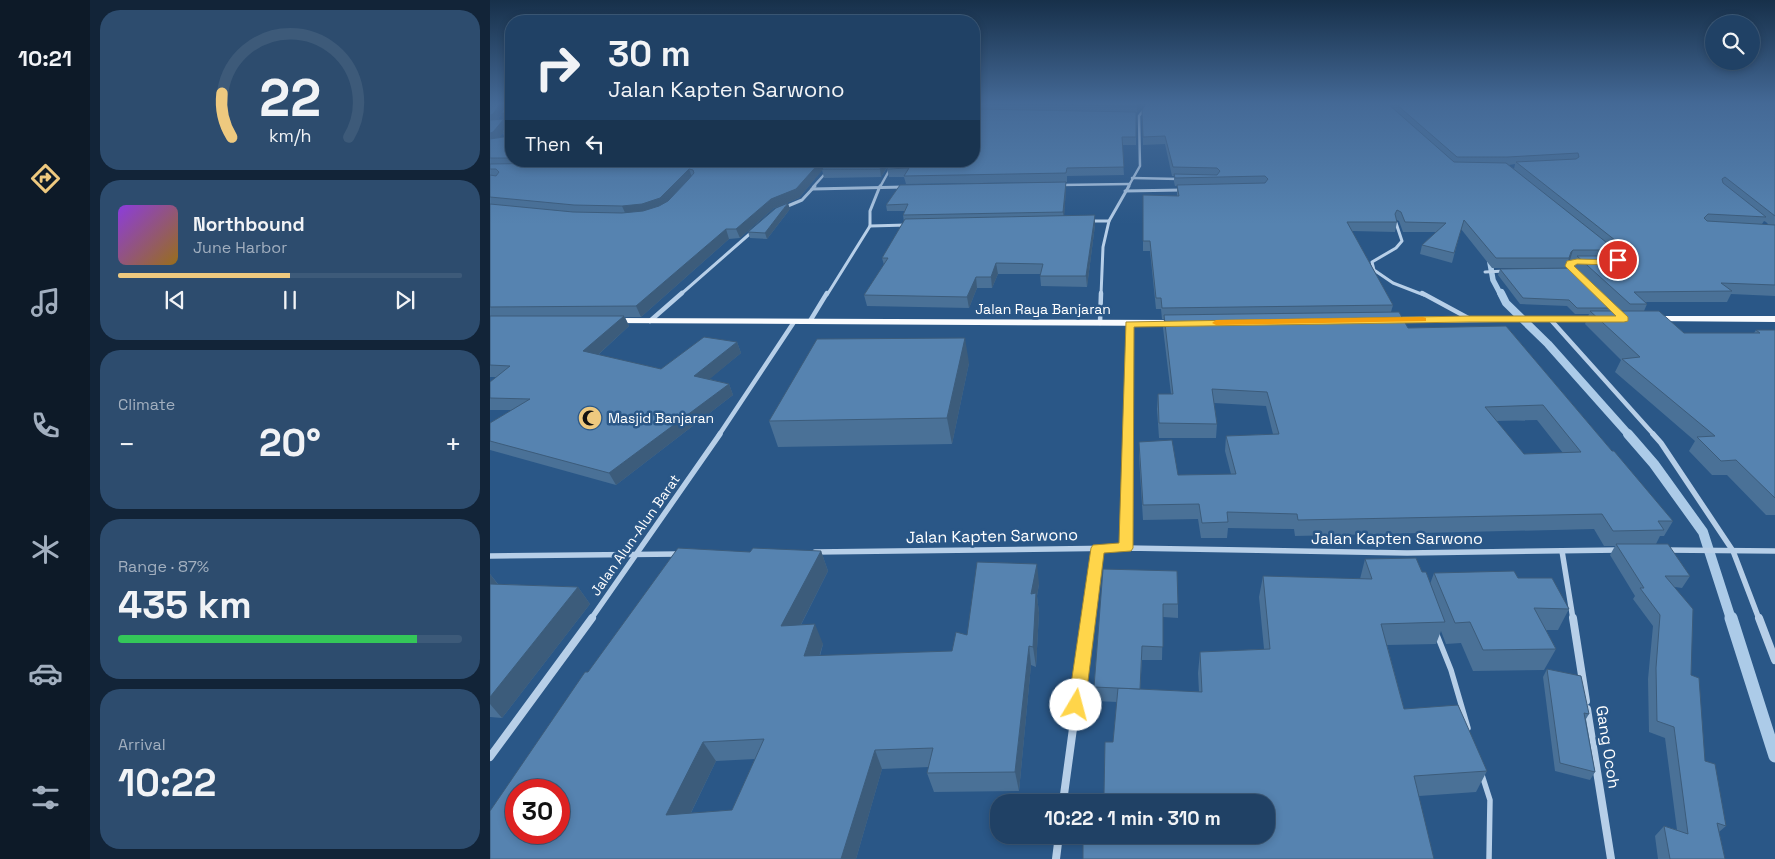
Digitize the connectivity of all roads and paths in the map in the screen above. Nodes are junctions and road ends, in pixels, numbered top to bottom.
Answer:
1 (1141, 144) edge
2 (831, 167) edge
3 (891, 167) edge
4 (1132, 178) junction
5 (1188, 179) edge
6 (1130, 184) junction
7 (1052, 185) edge
8 (908, 187) edge
9 (812, 188) junction
10 (879, 188) junction
11 (1185, 190) edge
12 (1125, 191) junction
13 (780, 209) edge
14 (1089, 221) edge
15 (1109, 221) junction
16 (1396, 224) edge
17 (910, 225) edge
18 (870, 226) junction
19 (754, 230) edge
20 (1586, 262) edge
21 (1514, 271) edge
22 (1563, 271) edge
23 (1573, 271) junction
24 (1485, 272) dead end
25 (1580, 277) edge
26 (1470, 319) junction
27 (1550, 319) junction
28 (1615, 319) edge
29 (1643, 319) edge
30 (1775, 319) edge
31 (1373, 320) edge
32 (600, 321) edge
33 (650, 321) junction
34 (810, 321) junction
35 (794, 322) junction
36 (1100, 323) junction
37 (1188, 323) edge
38 (1129, 324) junction
39 (1097, 548) junction
40 (1126, 548) junction
41 (1627, 550) edge
42 (1655, 550) edge
43 (1562, 551) junction
44 (1733, 552) junction
45 (1775, 552) edge
46 (804, 553) edge
47 (1407, 553) junction
48 (686, 554) edge
49 (637, 555) junction
50 (490, 556) edge
51 (1410, 562) edge
52 (1434, 625) edge
53 (1775, 660) edge
54 (1470, 736) edge
55 (490, 757) edge
56 (1481, 773) edge
57 (1064, 794) edge
58 (1058, 844) edge
59 (1056, 857) edge
60 (1489, 859) edge
61 (1611, 859) edge

1 - 4 street
2 - 9 street
3 - 10 street
4 - 5 street
4 - 6 street
6 - 7 street
6 - 12 street
8 - 10 street
9 - 10 street
9 - 13 street
10 - 18 street
11 - 12 street
12 - 15 street
14 - 15 street
15 - 36 street
16 - 26 street
17 - 18 street
18 - 34 street
19 - 33 street
20 - 23 street
21 - 24 street
22 - 23 street
23 - 25 street
26 - 27 main road
26 - 31 main road
27 - 28 main road
27 - 44 street
29 - 30 main road
32 - 33 main road, Jalan Raya Banjaran
33 - 35 main road, Jalan Raya Banjaran
34 - 35 main road, Jalan Raya Banjaran
34 - 36 main road, Jalan Raya Banjaran
35 - 49 street, Jalan Alun-Alun Barat
36 - 38 main road, Jalan Raya Banjaran
37 - 38 main road, Jalan Raya Banjaran
38 - 40 street
39 - 40 street, Jalan Kapten Sarwono
39 - 46 street, Jalan Kapten Sarwono
39 - 57 street
40 - 47 street, Jalan Kapten Sarwono
41 - 43 street, Jalan Kapten Sarwono
42 - 44 street
43 - 47 street, Jalan Kapten Sarwono
43 - 61 street, Gang Ocoh
44 - 45 street
44 - 53 street
47 - 51 lane
48 - 49 street
49 - 50 street
49 - 55 street, Jalan Alun-Alun Barat
52 - 54 lane
56 - 60 lane
58 - 59 street

